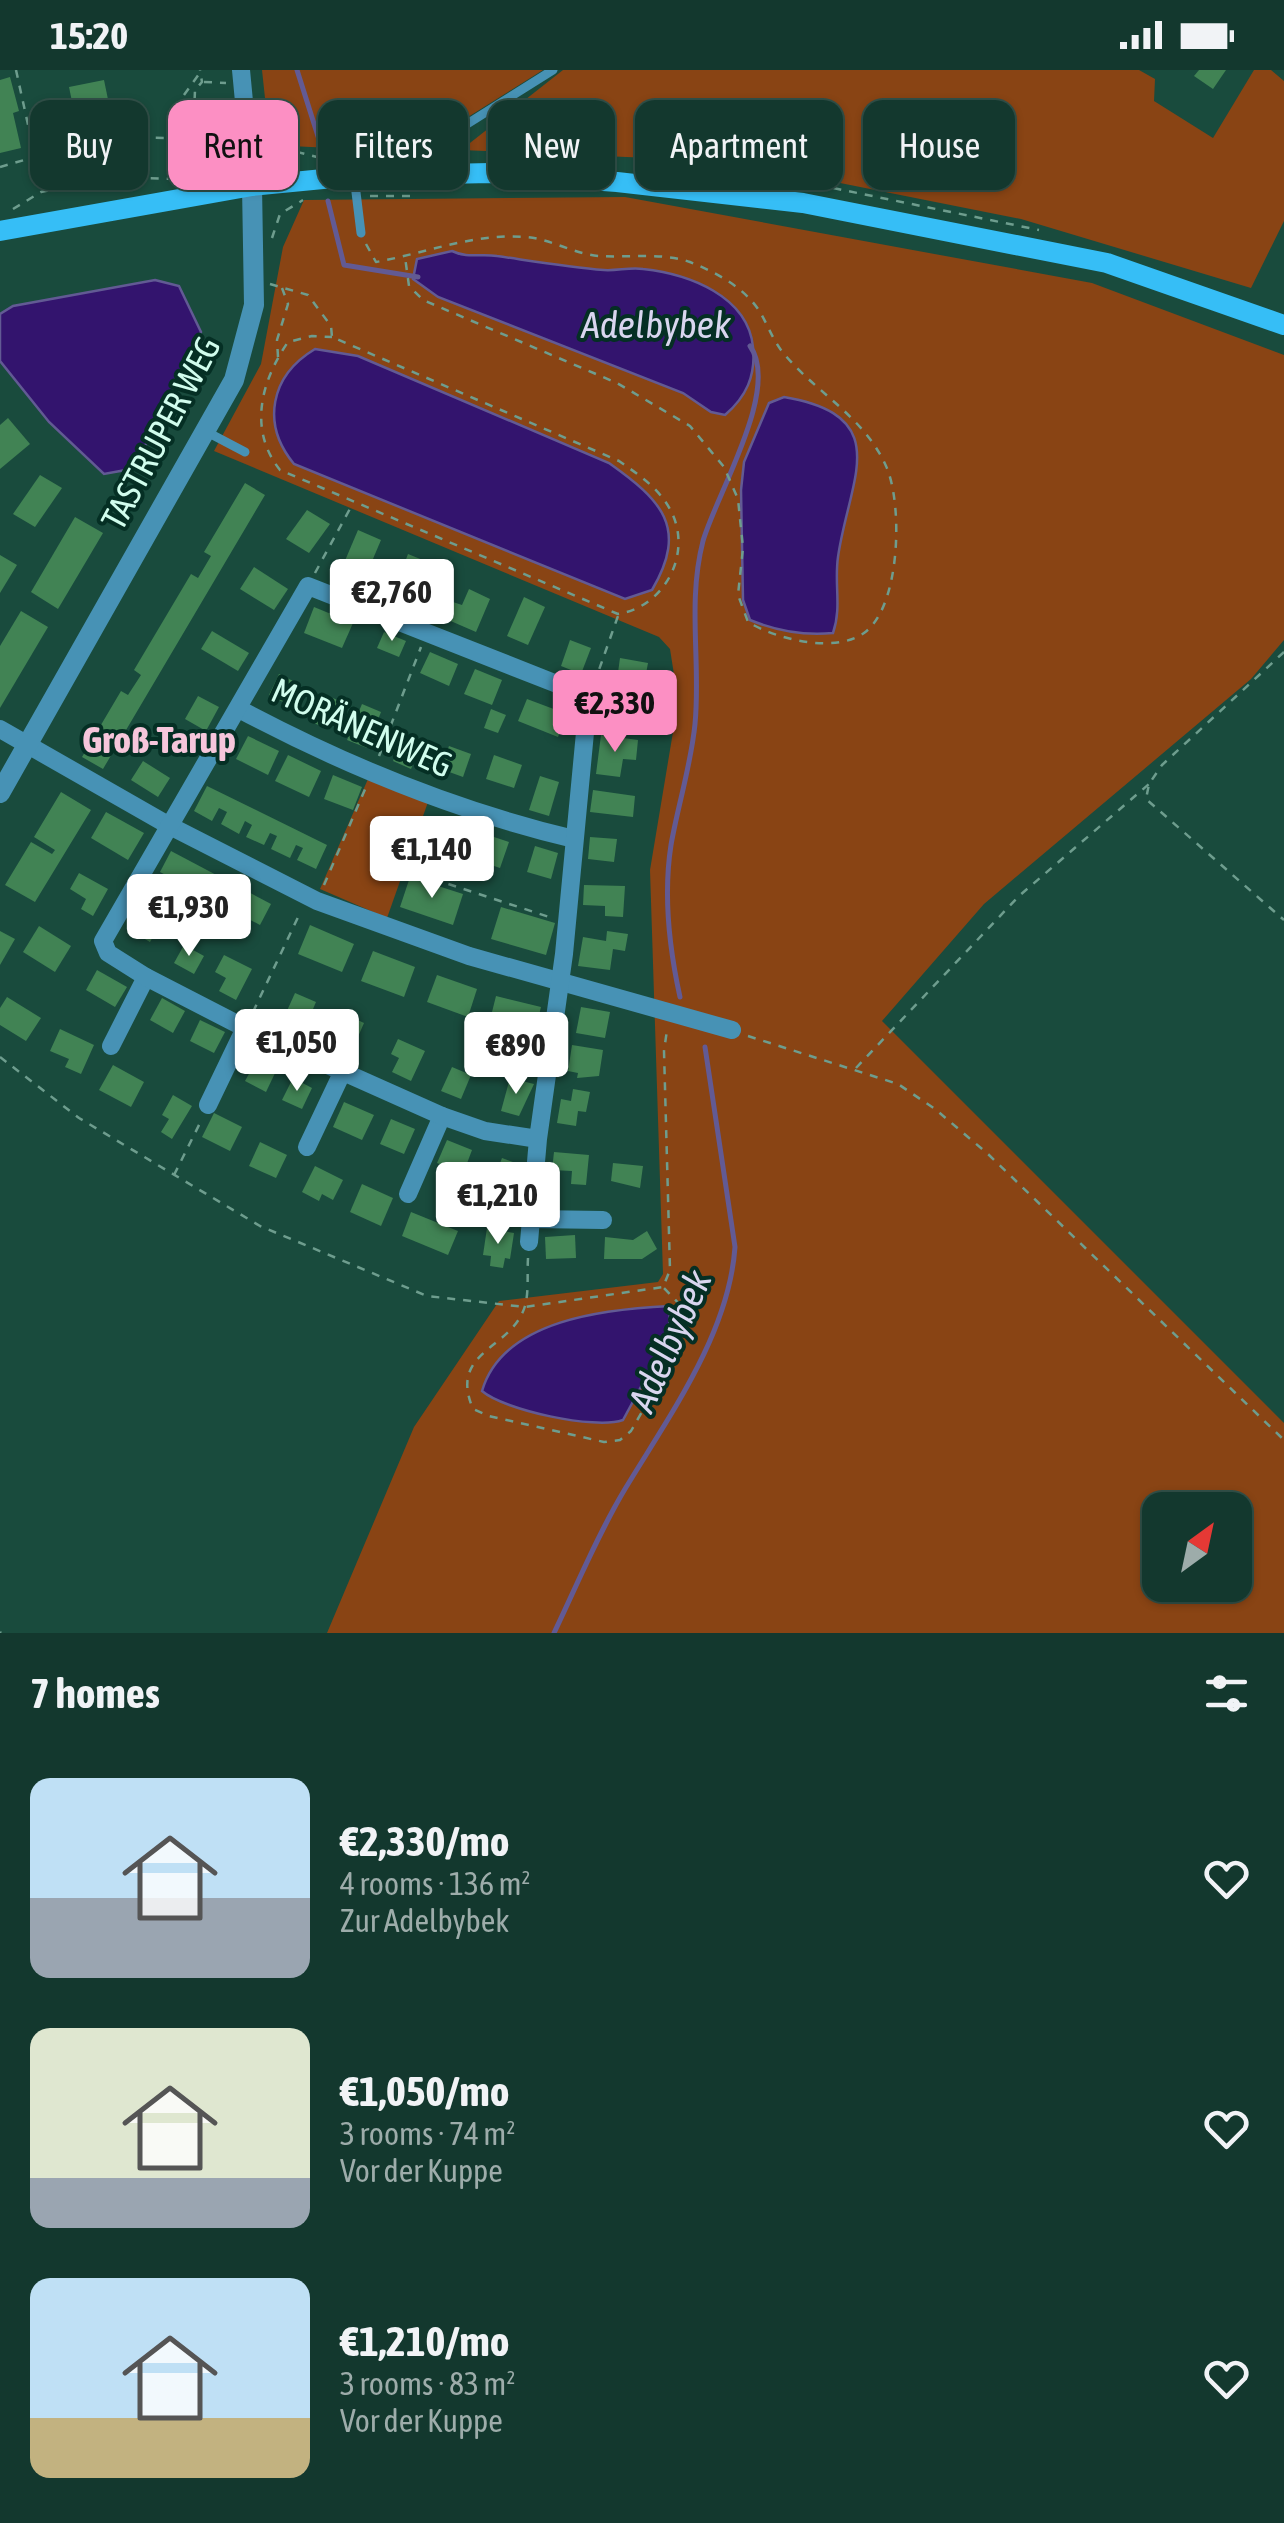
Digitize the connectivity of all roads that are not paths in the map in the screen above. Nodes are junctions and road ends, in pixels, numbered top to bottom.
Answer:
1 (553, 70) edge
2 (468, 123) edge
3 (468, 175) edge
4 (229, 190) edge
5 (252, 190) edge
6 (356, 190) edge
7 (0, 230) edge
8 (362, 233) road end
9 (1284, 325) edge
10 (204, 431) junction
11 (245, 452) dead end
12 (238, 709) junction
13 (0, 729) edge
14 (25, 746) junction
15 (0, 792) edge
16 (168, 825) junction
17 (574, 839) junction
18 (146, 977) junction
19 (558, 983) junction
20 (245, 1028) junction
21 (732, 1030) road end
22 (111, 1046) dead end
23 (343, 1071) junction
24 (208, 1106) road end
25 (442, 1116) junction
26 (538, 1139) junction
27 (307, 1147) dead end
28 (408, 1194) dead end
29 (533, 1219) junction
30 (603, 1220) dead end
31 (529, 1242) road end

1 - 2 lane
3 - 9 main road
4 - 7 main road
5 - 10 street, TASTRUPER WEG
6 - 8 lane
10 - 11 lane
10 - 14 street, TASTRUPER WEG
12 - 16 street
12 - 17 street, MORÄNENWEG
12 - 17 street
13 - 14 street
14 - 15 street, TASTRUPER WEG
14 - 16 street
16 - 18 street
16 - 19 street
17 - 19 street
18 - 20 street
18 - 22 street
19 - 21 street
19 - 26 street
20 - 23 street
20 - 24 street
23 - 25 street
23 - 27 street
25 - 26 street
25 - 28 street
26 - 29 street
29 - 30 street
29 - 31 street

